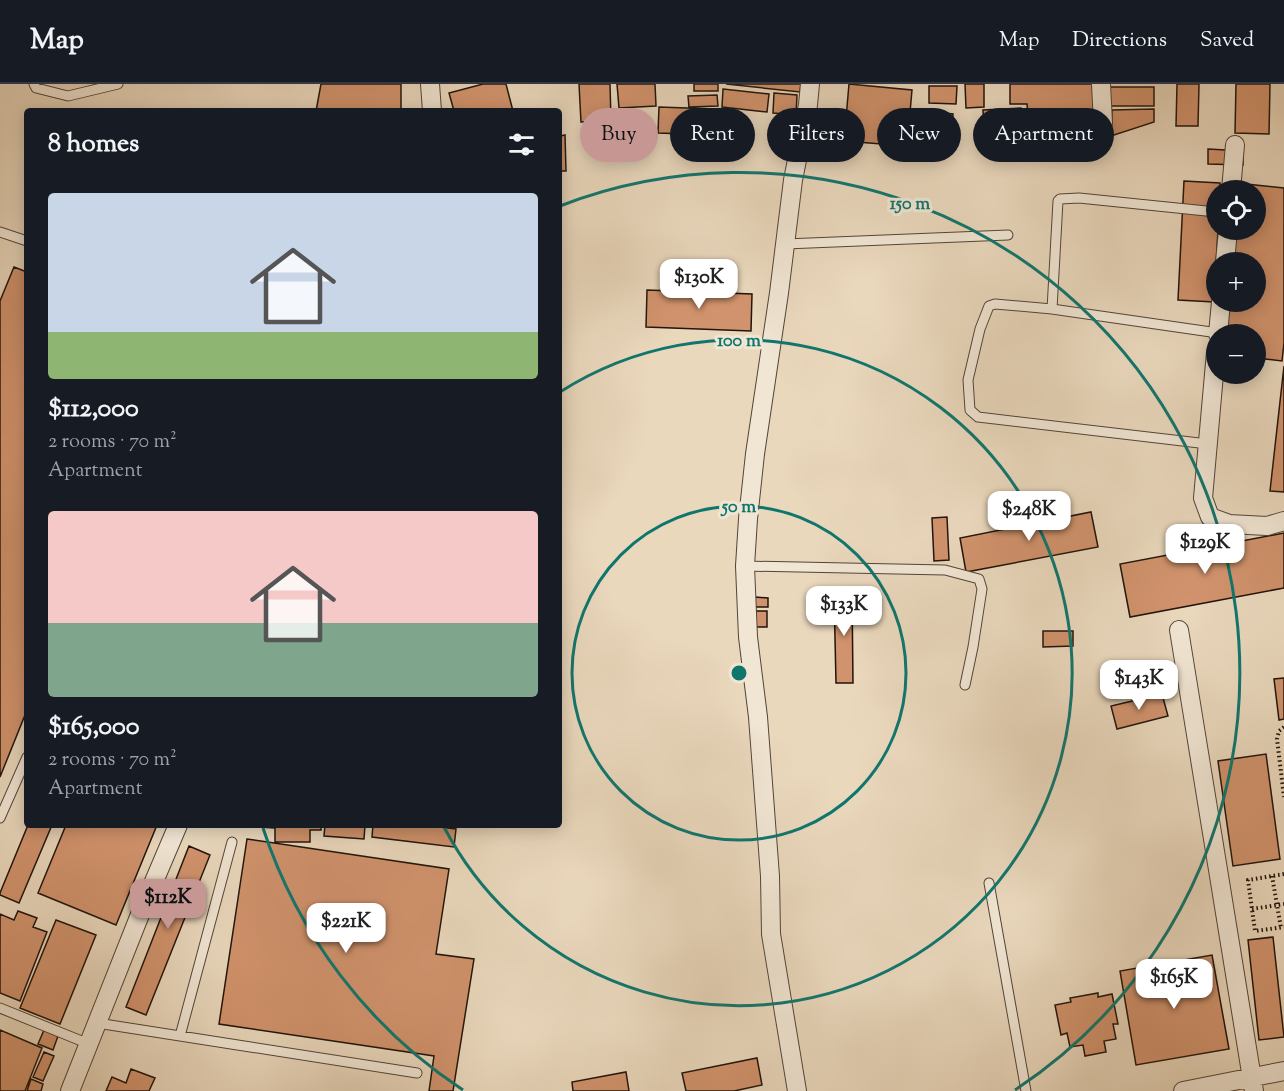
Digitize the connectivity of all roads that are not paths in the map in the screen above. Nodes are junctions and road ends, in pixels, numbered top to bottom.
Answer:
1 (33, 84) edge
2 (118, 84) edge
3 (430, 84) edge
4 (810, 84) edge
5 (1101, 84) edge
6 (432, 108) edge
7 (1102, 108) edge
8 (1235, 145) dead end
9 (1232, 180) edge
10 (1206, 211) edge
11 (0, 232) edge
12 (1008, 235) dead end
13 (24, 240) edge
14 (785, 244) junction
15 (1052, 309) junction
16 (1206, 332) edge
17 (1213, 384) edge
18 (1208, 444) junction
19 (1284, 521) edge
20 (745, 566) junction
21 (1179, 630) dead end
22 (965, 685) dead end
23 (24, 764) edge
24 (0, 818) edge
25 (177, 828) edge
26 (232, 842) dead end
27 (989, 883) dead end
28 (0, 1008) edge
29 (97, 1023) junction
30 (180, 1036) junction
31 (89, 1044) junction
32 (1284, 1071) edge
33 (417, 1073) dead end
34 (1253, 1084) edge
35 (70, 1091) edge
36 (797, 1091) edge
37 (1026, 1091) edge
38 (1183, 1091) edge

1 - 2 lane
3 - 6 street
4 - 14 street
5 - 7 street
8 - 9 street
10 - 15 lane
11 - 13 lane
12 - 14 lane
14 - 20 street
15 - 16 lane
15 - 18 lane
17 - 18 street
18 - 19 street
20 - 22 lane
20 - 36 street
21 - 34 street
23 - 24 lane
25 - 29 street
26 - 30 lane
27 - 37 lane
28 - 31 lane
29 - 30 lane
29 - 31 street
30 - 33 lane
31 - 35 street
32 - 34 street
34 - 38 street

